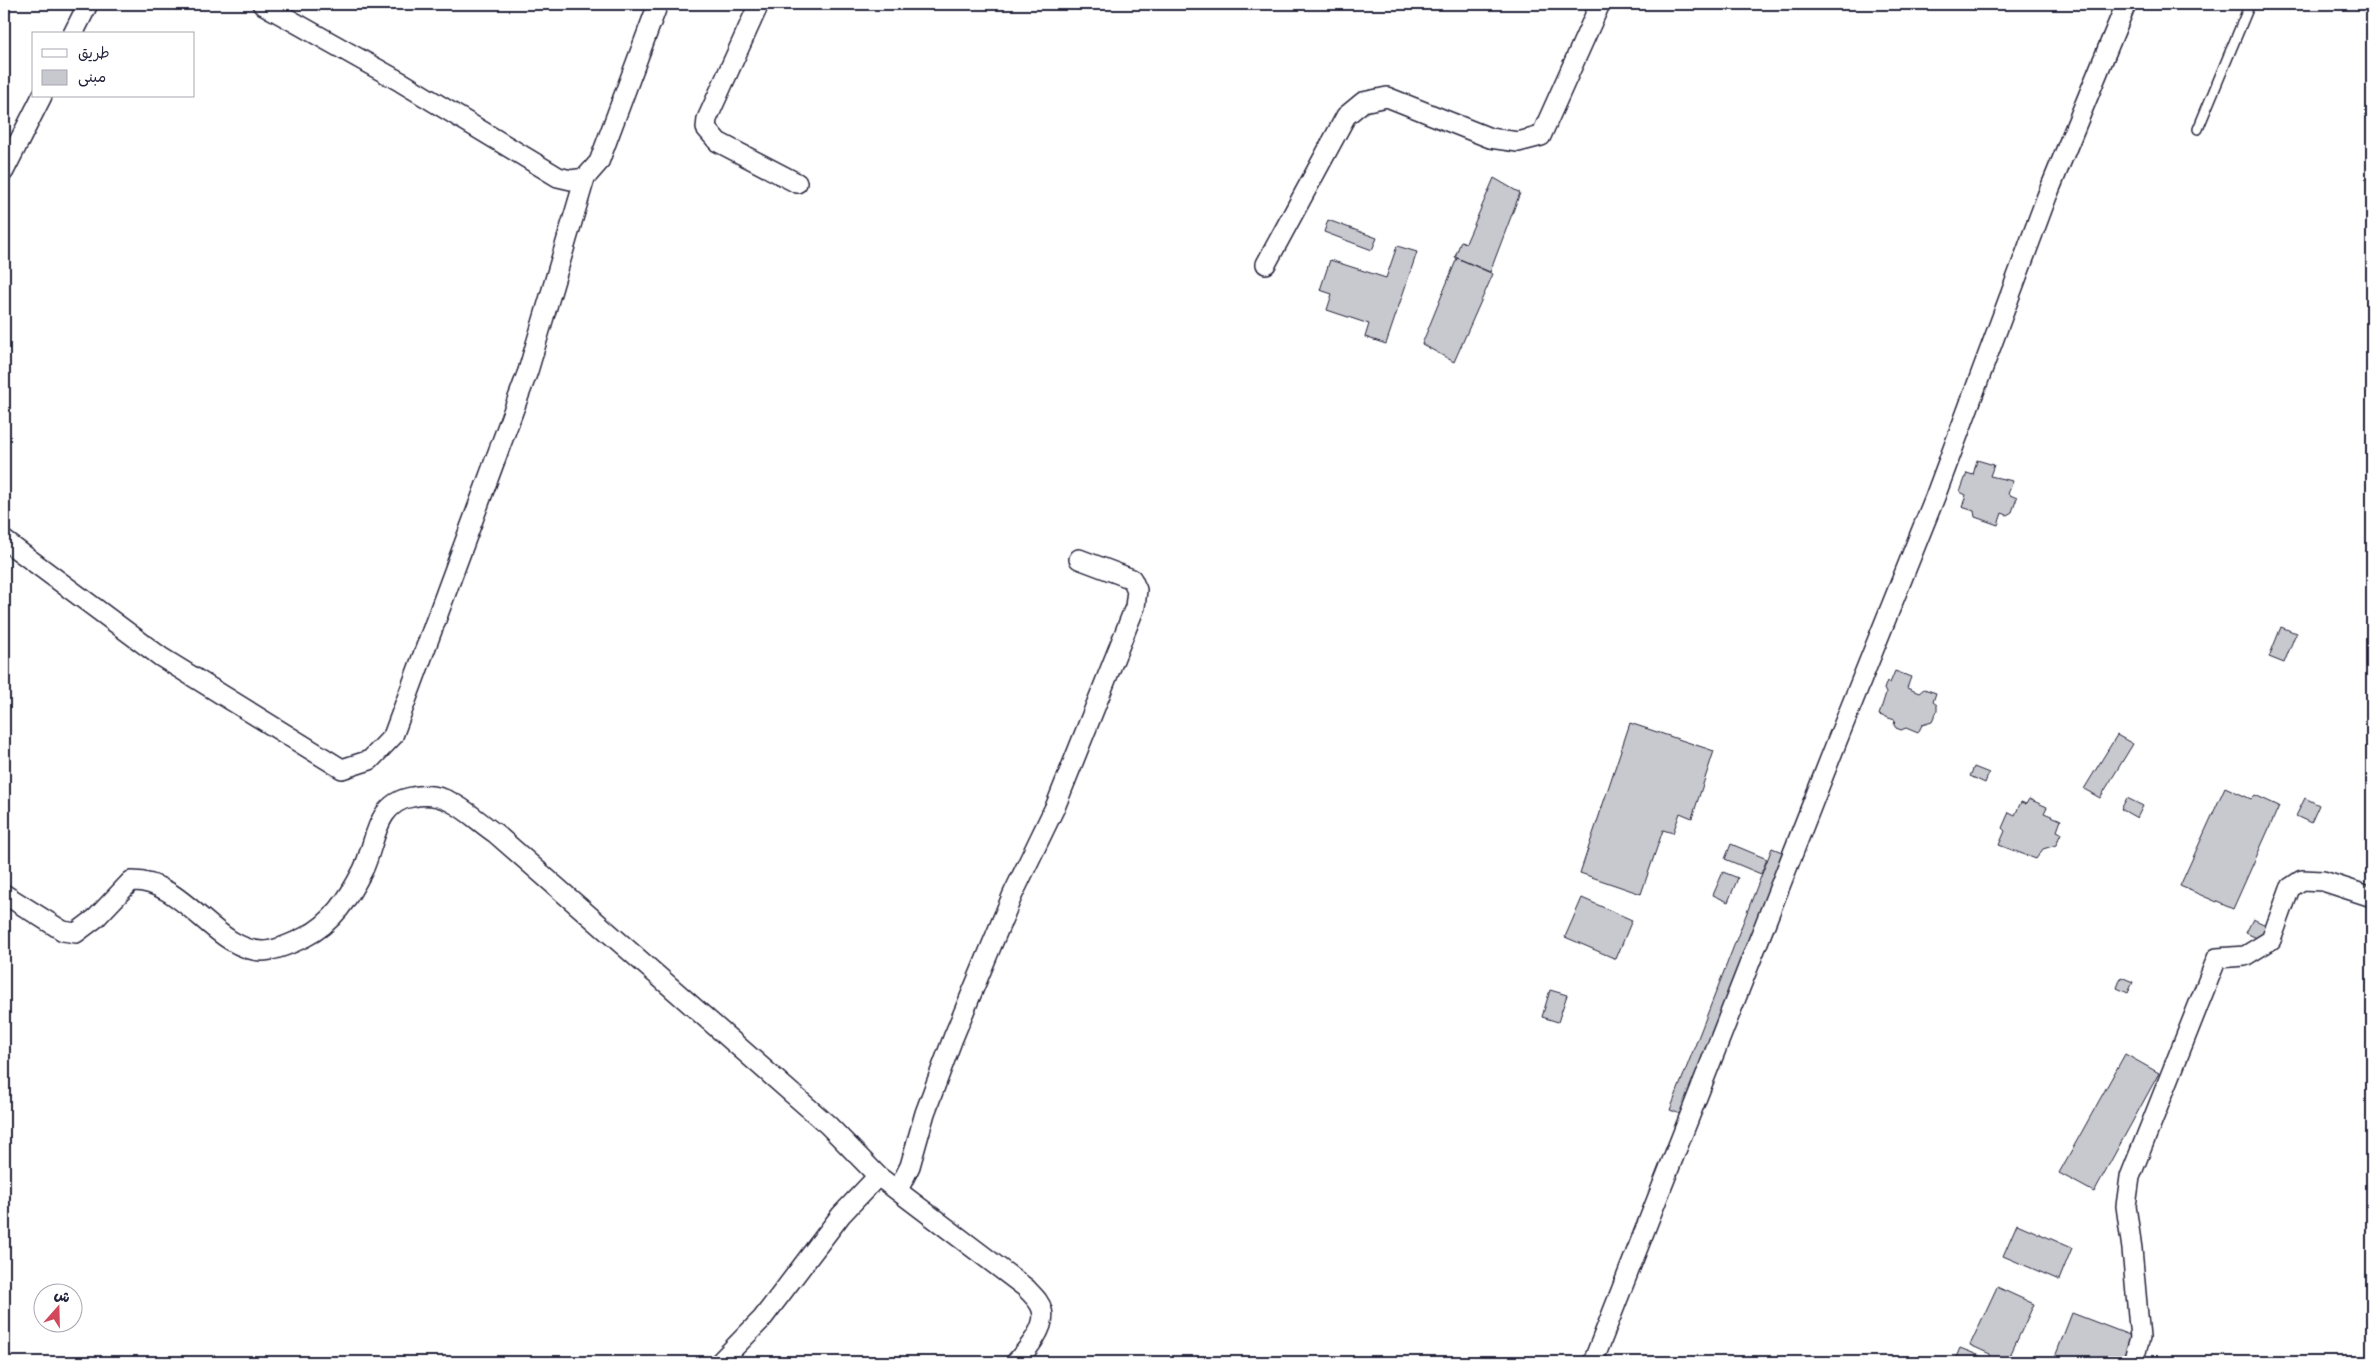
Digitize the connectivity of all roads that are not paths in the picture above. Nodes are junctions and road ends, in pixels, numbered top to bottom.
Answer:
1 (88, 4) edge
2 (262, 4) edge
3 (658, 4) edge
4 (759, 4) edge
5 (1600, 4) edge
6 (2126, 4) edge
7 (2250, 4) edge
8 (74, 32) edge
9 (41, 98) edge
10 (2198, 129) dead end
11 (4, 172) edge
12 (585, 178) junction
13 (797, 183) dead end
14 (1266, 264) dead end
15 (4, 540) edge
16 (1079, 559) dead end
17 (4, 894) edge
18 (2372, 897) edge
19 (878, 1176) junction
20 (898, 1190) junction
21 (720, 1362) edge
22 (1016, 1362) edge
23 (1593, 1362) edge
24 (2133, 1362) edge

1 - 8 street
2 - 12 street
3 - 12 street
4 - 13 street
5 - 14 street
6 - 23 street
7 - 10 lane
9 - 11 street
12 - 15 street
16 - 20 street
17 - 19 street
18 - 24 street
19 - 20 street
19 - 21 street
20 - 22 street

